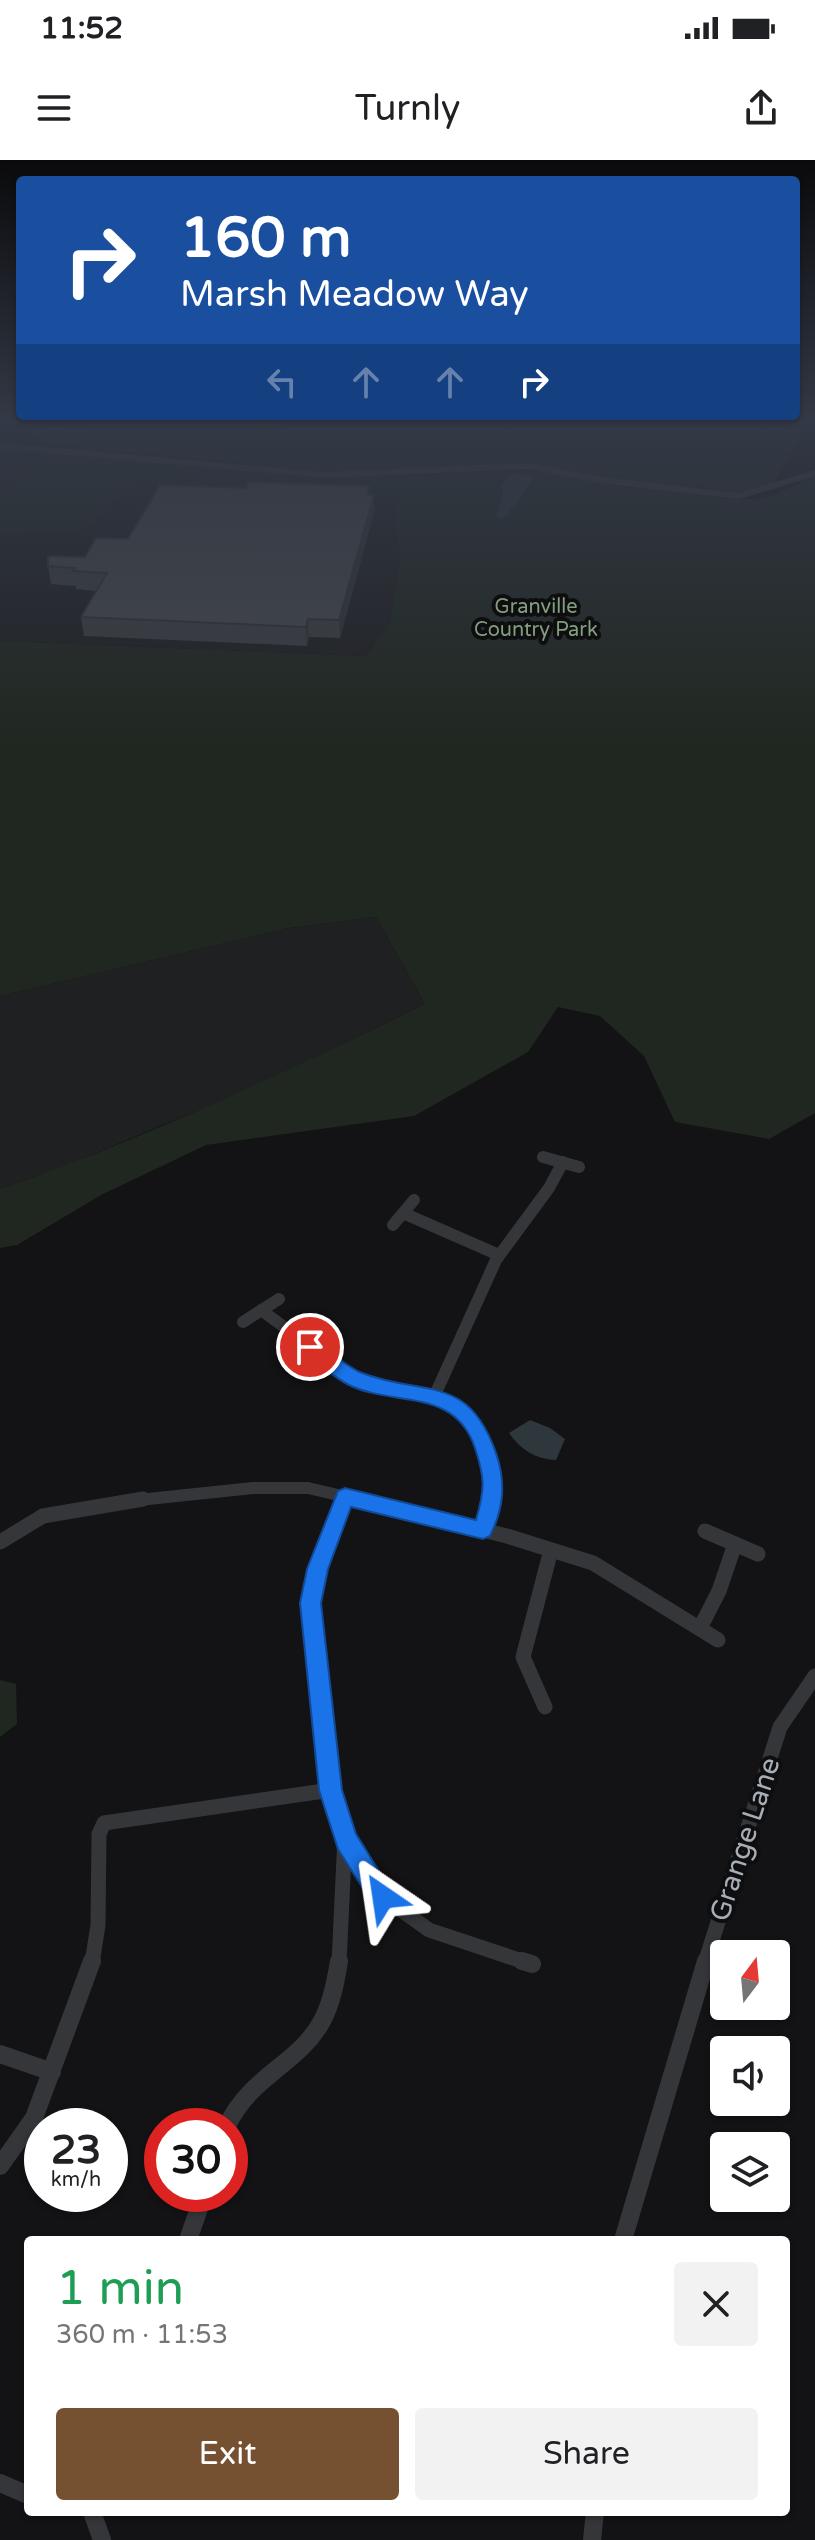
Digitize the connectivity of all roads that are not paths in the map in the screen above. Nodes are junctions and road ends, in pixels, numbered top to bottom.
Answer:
1 (543, 1157) dead end
2 (563, 1162) junction
3 (579, 1167) dead end
4 (414, 1200) dead end
5 (403, 1213) junction
6 (393, 1225) dead end
7 (499, 1255) junction
8 (279, 1299) dead end
9 (261, 1310) junction
10 (243, 1322) dead end
11 (434, 1397) junction
12 (345, 1497) junction
13 (483, 1530) junction
14 (705, 1531) dead end
15 (0, 1542) edge
16 (735, 1544) junction
17 (551, 1550) junction
18 (758, 1554) dead end
19 (700, 1628) junction
20 (718, 1640) dead end
21 (815, 1676) edge
22 (545, 1707) dead end
23 (331, 1790) junction
24 (345, 1835) junction
25 (532, 1964) dead end
26 (0, 2054) edge
27 (54, 2064) junction
28 (236, 2108) edge
29 (0, 2166) edge
30 (198, 2212) edge
31 (189, 2236) edge
32 (624, 2236) edge
33 (0, 2483) edge
34 (24, 2493) edge
35 (93, 2516) edge
36 (595, 2516) edge
37 (102, 2540) edge
38 (592, 2540) edge

1 - 2 street
2 - 3 street
2 - 7 street
4 - 5 street
5 - 6 street
5 - 7 street
7 - 11 street
8 - 9 street
9 - 10 street
9 - 11 street
11 - 13 street
12 - 13 street
12 - 15 street
12 - 23 street
13 - 17 street
14 - 16 street
16 - 18 street
16 - 19 street
17 - 19 street
17 - 22 street
19 - 20 street
21 - 32 street, Grange Lane
23 - 24 street
23 - 27 street
24 - 25 street
24 - 28 street
26 - 27 street
27 - 29 street
30 - 31 street
33 - 34 street
35 - 37 street
36 - 38 street

